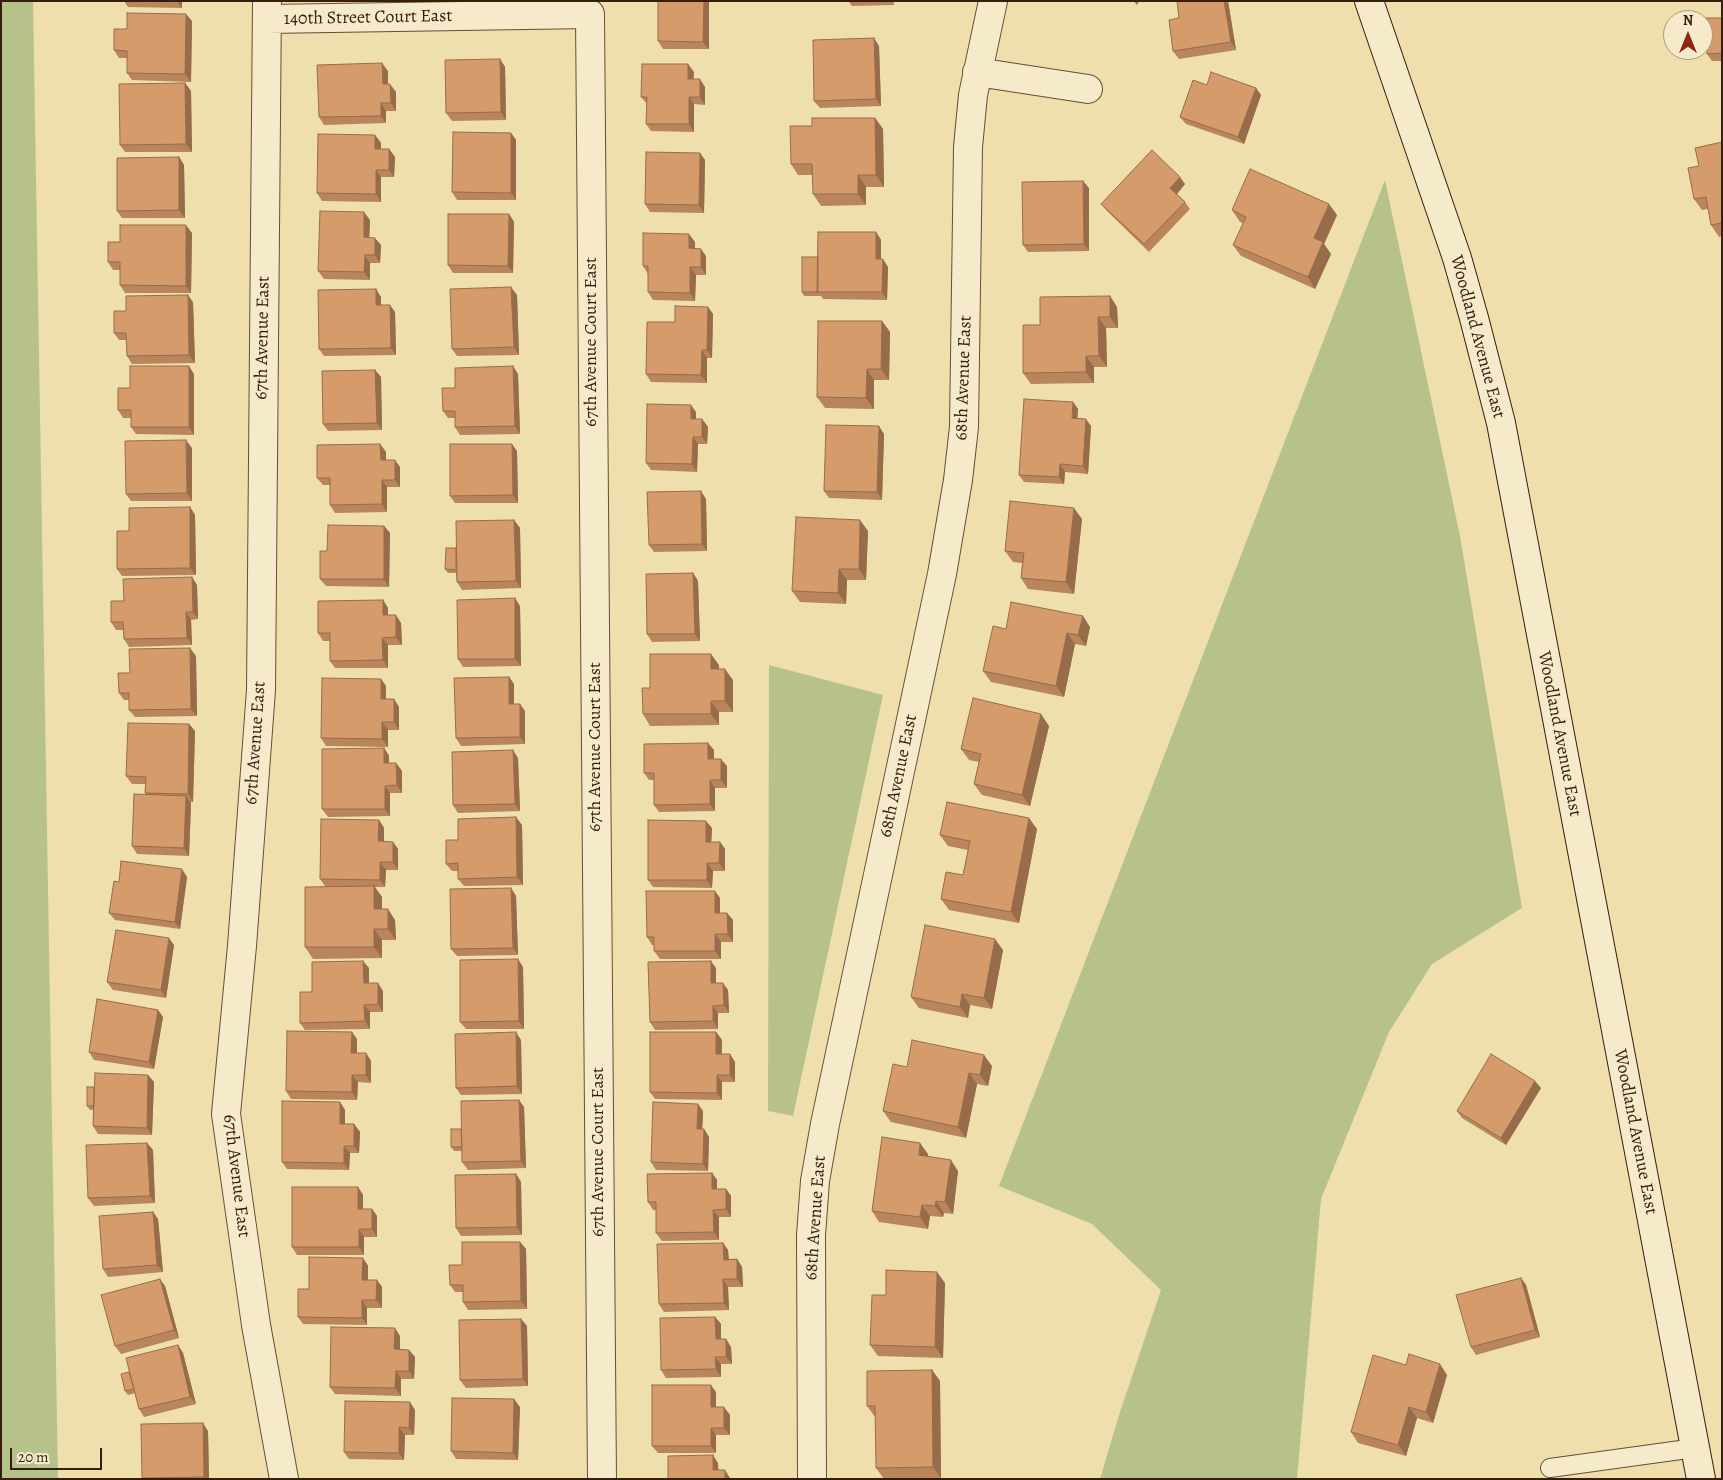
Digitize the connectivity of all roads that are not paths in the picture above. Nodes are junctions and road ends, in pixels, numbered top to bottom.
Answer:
1 (992, 1) edge
2 (1369, 1) edge
3 (267, 10) edge
4 (590, 14) joint
5 (978, 72) junction
6 (1088, 89) dead end
7 (1695, 1448) junction
8 (1550, 1468) dead end
9 (284, 1479) edge
10 (602, 1479) edge
11 (812, 1479) edge
12 (1701, 1479) edge

1 - 5 street, 68th Avenue East
2 - 7 street, Woodland Avenue East
3 - 4 street, 140th Street Court East
3 - 9 street, 67th Avenue East
4 - 10 street, 67th Avenue Court East
5 - 6 street
5 - 11 street, 68th Avenue East
7 - 8 lane
7 - 12 street, Woodland Avenue East

